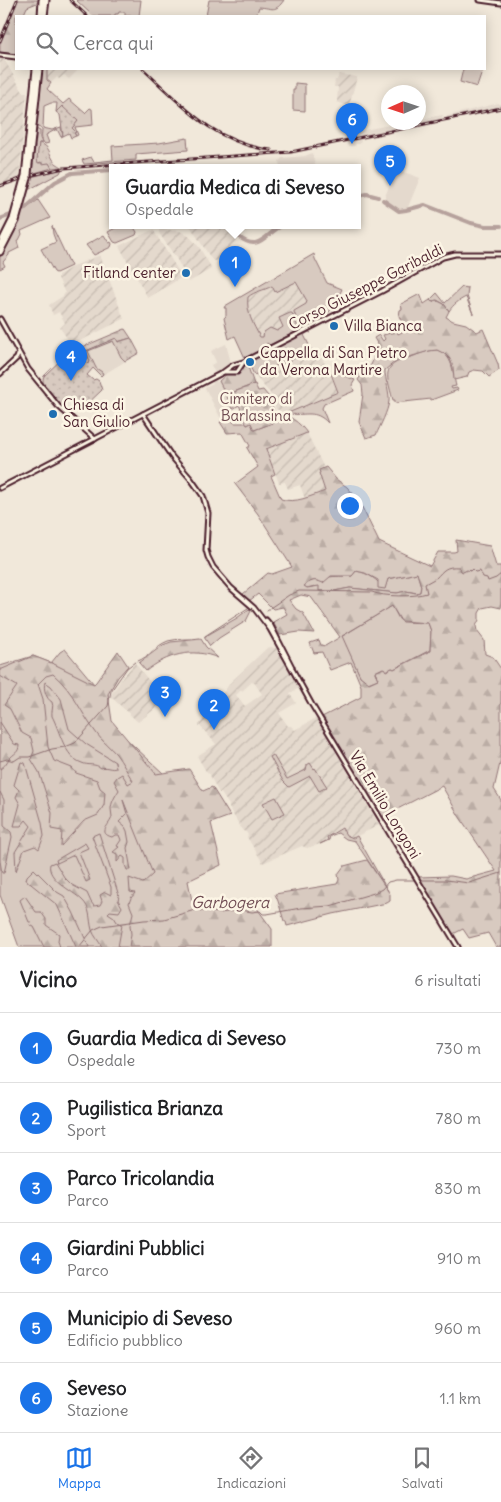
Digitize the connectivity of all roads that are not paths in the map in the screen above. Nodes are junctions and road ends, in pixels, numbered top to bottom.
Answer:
1 (44, 0) edge
2 (482, 0) edge
3 (501, 3) edge
4 (43, 15) edge
5 (0, 55) edge
6 (15, 56) edge
7 (37, 70) edge
8 (17, 213) junction
9 (0, 245) edge
10 (0, 252) edge
11 (501, 254) edge
12 (0, 319) edge
13 (19, 359) junction
14 (245, 362) junction
15 (236, 364) junction
16 (231, 366) junction
17 (239, 369) junction
18 (232, 372) junction
19 (222, 373) junction
20 (0, 374) edge
21 (143, 414) junction
22 (95, 439) junction
23 (0, 488) edge
24 (264, 618) junction
25 (271, 626) junction
26 (278, 642) junction
27 (289, 659) junction
28 (294, 674) junction
29 (458, 947) edge

1 - 4 highway
2 - 3 street
5 - 6 street
7 - 8 highway
8 - 9 highway
8 - 10 highway
11 - 14 street, Corso Giuseppe Garibaldi
12 - 13 street
13 - 20 street
13 - 22 street
14 - 15 street, Corso Giuseppe Garibaldi
14 - 17 street
15 - 16 street
15 - 17 street
16 - 18 street
16 - 19 street
17 - 18 street
18 - 19 street
19 - 21 street
21 - 22 street
21 - 24 street, Via Emilio Longoni
22 - 23 street
24 - 25 street, Via Emilio Longoni
24 - 26 street, Via Emilio Longoni
25 - 26 street, Via Emilio Longoni
25 - 27 street, Via Emilio Longoni
26 - 27 street, Via Emilio Longoni
26 - 28 street, Via Emilio Longoni
27 - 28 street, Via Emilio Longoni
28 - 29 street, Via Emilio Longoni

